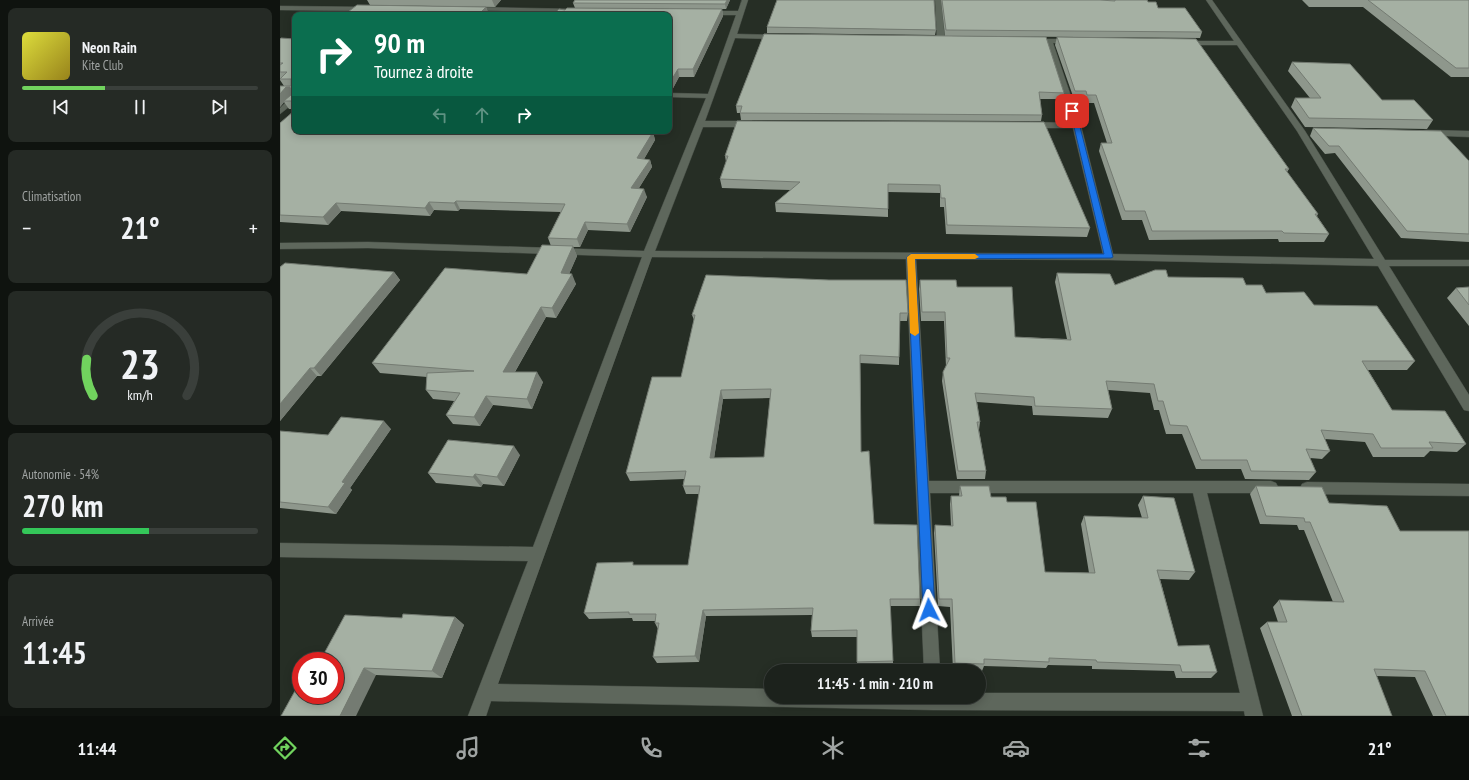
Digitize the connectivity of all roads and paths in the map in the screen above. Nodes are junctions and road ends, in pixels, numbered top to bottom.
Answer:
1 (745, 0) edge
2 (938, 0) edge
3 (1209, 0) edge
4 (280, 8) edge
5 (374, 9) edge
6 (460, 9) edge
7 (585, 11) edge
8 (701, 13) edge
9 (740, 13) junction
10 (733, 36) junction
11 (788, 37) edge
12 (932, 40) edge
13 (1026, 41) edge
14 (1049, 41) junction
15 (1081, 41) edge
16 (1176, 42) edge
17 (1239, 43) junction
18 (672, 95) edge
19 (711, 96) junction
20 (292, 101) edge
21 (280, 112) edge
22 (700, 124) junction
23 (763, 124) edge
24 (1022, 125) edge
25 (1077, 126) junction
26 (1413, 133) edge
27 (1469, 134) edge
28 (280, 246) edge
29 (648, 254) junction
30 (911, 257) junction
31 (1109, 257) junction
32 (1381, 263) junction
33 (1469, 263) edge
34 (1469, 406) edge
35 (1198, 486) junction
36 (922, 487) junction
37 (1469, 490) edge
38 (280, 550) edge
39 (538, 554) junction
40 (932, 664) edge
41 (486, 692) junction
42 (764, 696) edge
43 (986, 701) edge
44 (1252, 709) edge
45 (477, 716) edge

1 - 9 street
2 - 12 street
3 - 17 street
4 - 5 street
6 - 7 street
8 - 9 street
9 - 10 street
10 - 11 street
10 - 19 street
13 - 14 street
14 - 15 street
14 - 25 street
16 - 17 street
17 - 32 street
18 - 19 street
19 - 22 street
20 - 21 street
22 - 23 street
22 - 29 street
24 - 25 street
25 - 31 street
26 - 27 street
28 - 29 street
29 - 30 street
29 - 39 street
30 - 31 street
30 - 36 street
31 - 32 street
32 - 33 street
32 - 34 street
35 - 36 street
35 - 37 street
35 - 44 street
36 - 40 street
38 - 39 street
39 - 41 street
41 - 42 street
41 - 45 street
43 - 44 street

